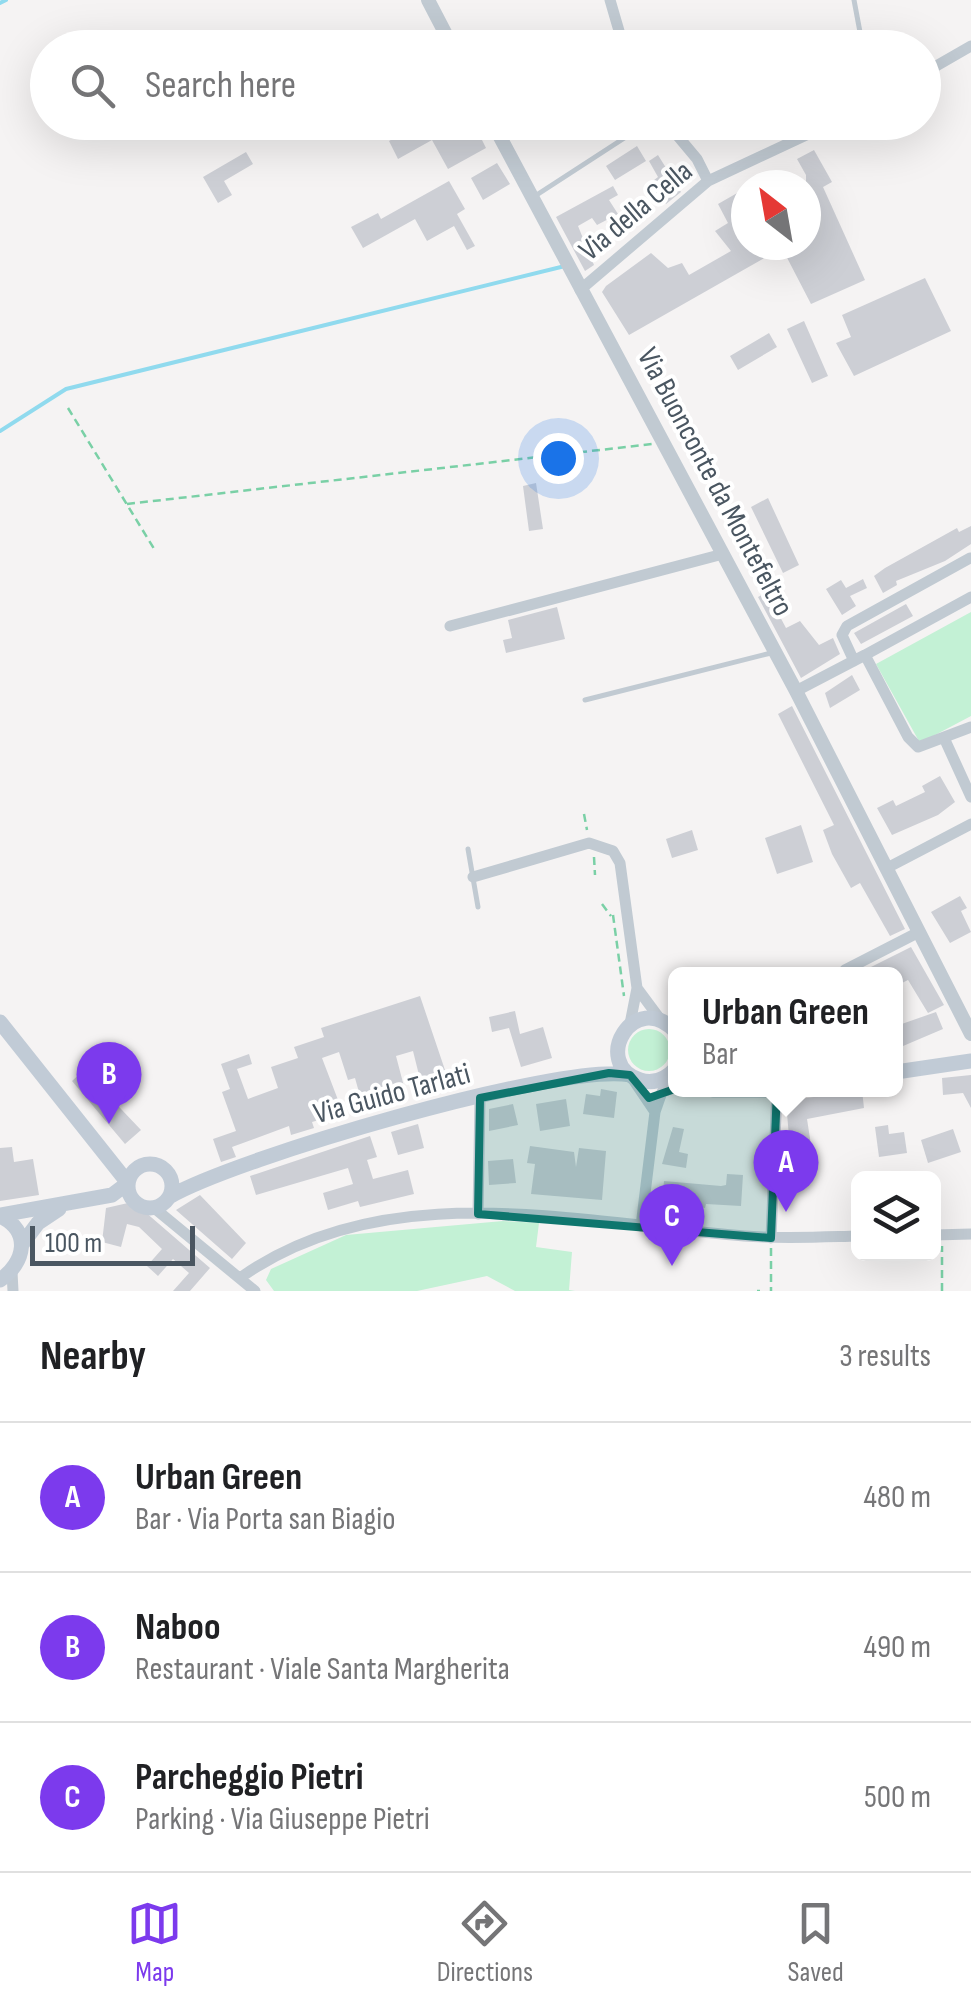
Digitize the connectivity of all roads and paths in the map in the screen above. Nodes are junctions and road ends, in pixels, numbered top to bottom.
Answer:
1 (428, 0) edge
2 (610, 0) edge
3 (854, 0) edge
4 (444, 30) edge
5 (619, 30) edge
6 (860, 30) edge
7 (971, 46) edge
8 (941, 64) edge
9 (501, 140) edge
10 (621, 140) edge
11 (681, 140) edge
12 (796, 140) edge
13 (708, 181) junction
14 (532, 198) junction
15 (580, 290) junction
16 (68, 408) dead end
17 (663, 443) junction
18 (127, 504) junction
19 (156, 552) dead end
20 (724, 554) junction
21 (970, 558) edge
22 (971, 596) edge
23 (450, 626) dead end
24 (775, 652) junction
25 (860, 658) junction
26 (796, 691) junction
27 (585, 700) dead end
28 (971, 727) edge
29 (945, 740) junction
30 (971, 797) edge
31 (971, 824) edge
32 (468, 849) dead end
33 (886, 868) junction
34 (473, 877) junction
35 (602, 904) dead end
36 (478, 907) dead end
37 (627, 913) junction
38 (613, 916) junction
39 (919, 932) junction
40 (851, 967) edge
41 (637, 988) junction
42 (660, 1019) junction
43 (631, 1021) junction
44 (0, 1022) edge
45 (668, 1026) edge
46 (971, 1034) edge
47 (618, 1047) junction
48 (971, 1061) edge
49 (903, 1071) edge
50 (591, 1074) junction
51 (630, 1075) junction
52 (668, 1081) edge
53 (668, 1086) edge
54 (776, 1097) edge
55 (480, 1098) junction
56 (654, 1112) junction
57 (110, 1154) junction
58 (140, 1166) junction
59 (170, 1175) junction
60 (210, 1180) junction
61 (128, 1182) junction
62 (95, 1199) junction
63 (134, 1200) junction
64 (163, 1202) junction
65 (67, 1206) junction
66 (478, 1214) junction
67 (0, 1216) edge
68 (641, 1226) junction
69 (971, 1234) edge
70 (941, 1235) edge
71 (851, 1236) edge
72 (771, 1238) junction
73 (23, 1244) junction
74 (940, 1261) edge
75 (6, 1276) edge
76 (240, 1278) junction
77 (13, 1291) edge
78 (255, 1291) edge
79 (771, 1291) edge
80 (942, 1291) edge

1 - 4 street
2 - 5 street
3 - 6 lane
7 - 8 street
9 - 14 street, Via Buonconte da Montefeltro
10 - 14 lane
11 - 13 street
12 - 13 street, Via della Cella
13 - 15 street, Via della Cella
14 - 15 street, Via Buonconte da Montefeltro
15 - 17 street, Via Buonconte da Montefeltro
16 - 18 path
17 - 18 path
17 - 20 street, Via Buonconte da Montefeltro
18 - 19 path
20 - 23 street
20 - 24 street, Via Buonconte da Montefeltro
21 - 25 street
22 - 25 street
24 - 26 street, Via Buonconte da Montefeltro
24 - 27 lane
25 - 26 street
25 - 29 street
26 - 33 street, Via Buonconte da Montefeltro
28 - 29 street
29 - 30 street
31 - 33 street
32 - 34 lane
33 - 39 street, Via Buonconte da Montefeltro
34 - 36 lane
34 - 37 street
35 - 38 path
37 - 38 path
37 - 41 street
38 - 43 path
39 - 40 street
39 - 46 street, Via Buonconte da Montefeltro
41 - 42 street
41 - 43 street
42 - 43 main road
42 - 45 main road
43 - 47 main road
44 - 57 main road
47 - 50 main road
47 - 51 main road
48 - 49 main road
50 - 51 main road, Via Guido Tarlati
50 - 55 main road, Via Guido Tarlati
51 - 52 main road, Via Guido Tarlati
51 - 56 street
53 - 56 street
54 - 72 street
55 - 60 main road, Via Guido Tarlati
55 - 66 street
56 - 68 street
57 - 58 main road
57 - 61 main road
57 - 62 main road
58 - 59 main road
58 - 61 main road
59 - 60 main road, Via Guido Tarlati
59 - 64 main road
60 - 64 main road, Via Guido Tarlati
61 - 62 main road
61 - 63 main road
62 - 63 main road
62 - 65 main road
63 - 64 main road
64 - 76 street
65 - 67 main road
65 - 73 main road
66 - 68 street
66 - 76 street
67 - 73 main road
68 - 72 street
69 - 70 street
71 - 72 street
72 - 79 path
73 - 75 main road
74 - 80 path
75 - 77 street
76 - 78 street

